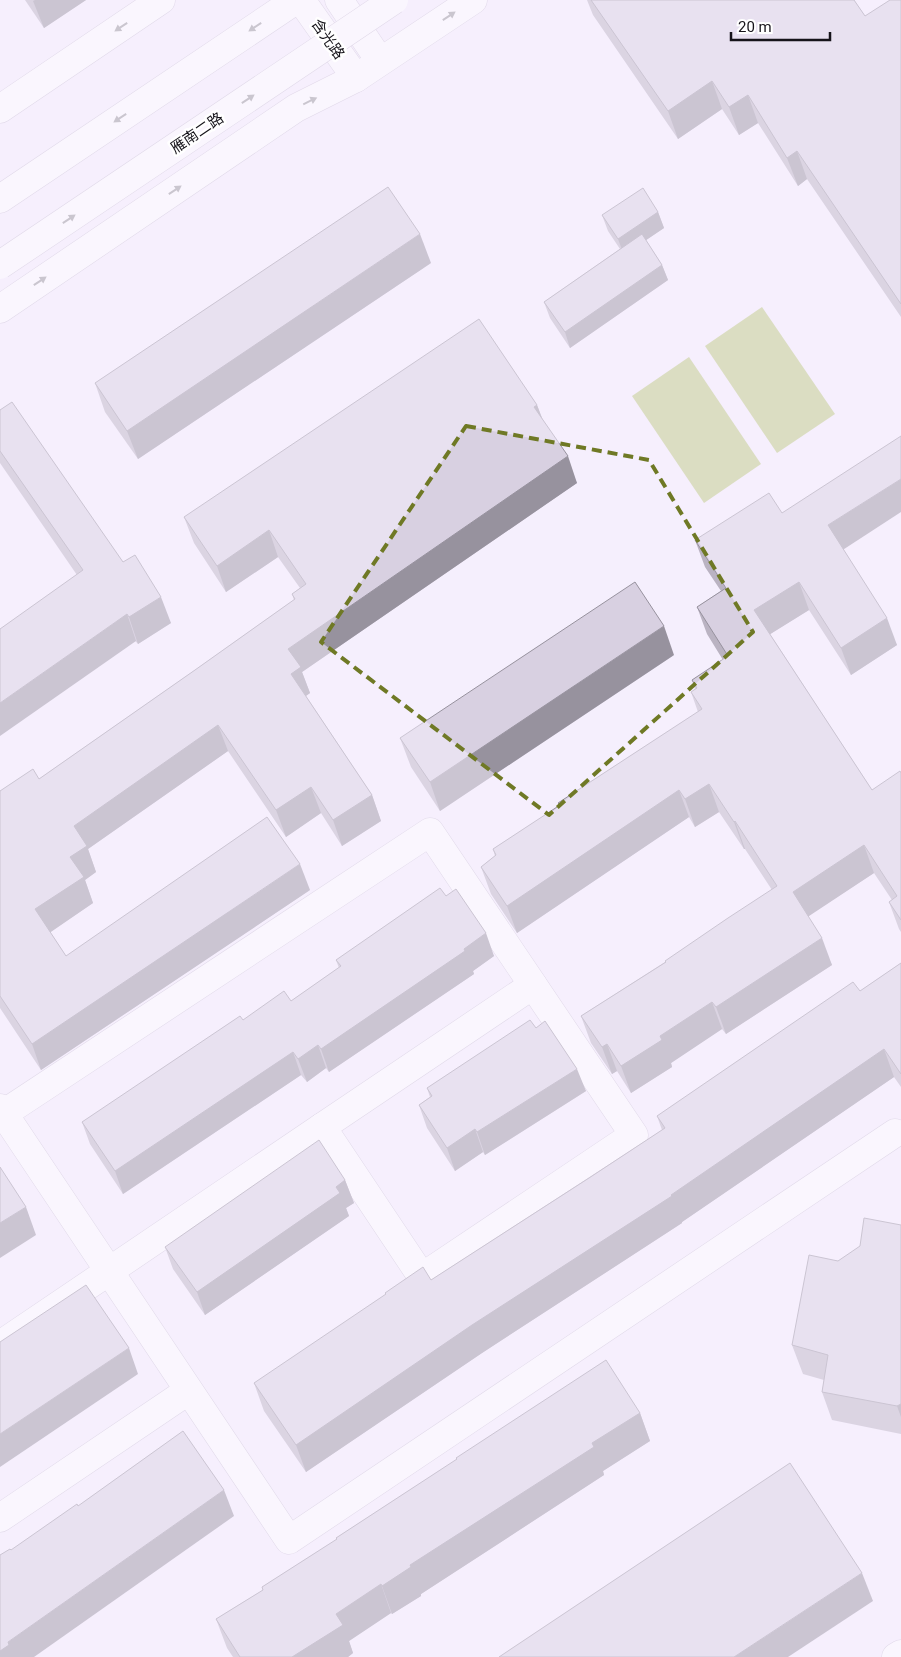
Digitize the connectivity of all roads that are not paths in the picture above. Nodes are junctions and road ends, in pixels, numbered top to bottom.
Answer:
1 (161, 0) edge
2 (296, 0) edge
3 (301, 0) edge
4 (339, 0) edge
5 (394, 0) edge
6 (473, 0) edge
7 (380, 62) junction
8 (356, 78) junction
9 (0, 109) edge
10 (0, 199) edge
11 (0, 266) edge
12 (0, 309) edge
13 (532, 985) junction
14 (1, 1113) edge
15 (322, 1127) junction
16 (895, 1133) dead end
17 (109, 1271) junction
18 (0, 1345) edge
19 (188, 1391) junction
20 (0, 1518) edge
21 (901, 1654) edge
22 (896, 1657) edge

1 -> 9 street
2 -> 10 street
3 - 8 street, 含光路
4 - 7 street, 含光路
11 -> 5 street, 雁南二路, bridge
7 -> 6 street
7 - 8 street
12 -> 8 street
13 - 14 street
13 - 15 street
13 - 15 street
14 - 17 street
15 - 17 street
16 - 19 street
17 - 18 street
17 - 19 street
19 - 20 street
21 - 22 street

